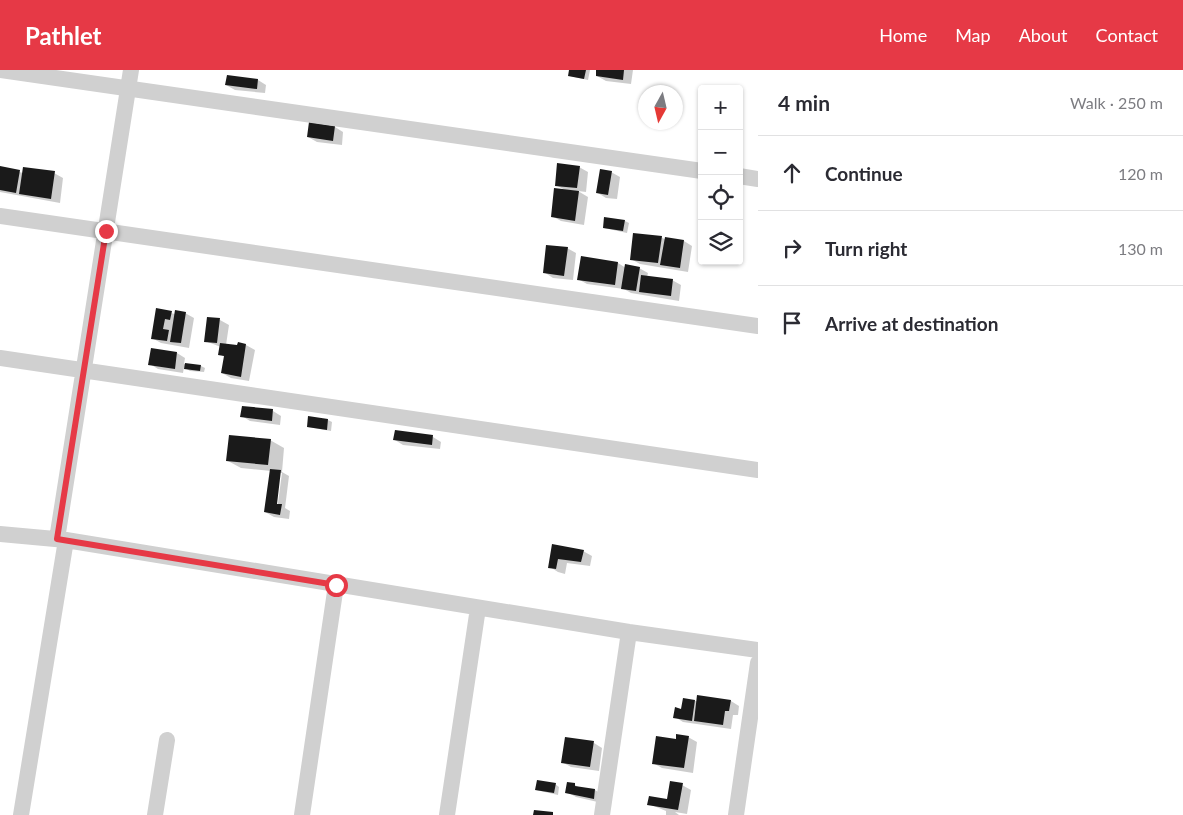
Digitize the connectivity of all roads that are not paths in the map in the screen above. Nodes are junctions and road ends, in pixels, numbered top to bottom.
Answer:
1 (0, 70) edge
2 (131, 70) edge
3 (128, 89) junction
4 (698, 170) edge
5 (743, 177) edge
6 (758, 179) edge
7 (0, 216) edge
8 (106, 231) junction
9 (758, 326) edge
10 (0, 358) edge
11 (84, 371) junction
12 (758, 470) edge
13 (0, 534) edge
14 (61, 540) junction
15 (336, 585) junction
16 (478, 608) junction
17 (629, 632) junction
18 (758, 650) edge
19 (758, 663) edge
20 (167, 740) dead end
21 (22, 815) edge
22 (155, 815) edge
23 (302, 815) edge
24 (447, 815) edge
25 (602, 815) edge
26 (736, 815) edge

1 - 3 street
2 - 3 street
3 - 4 street
3 - 8 street
5 - 6 street
7 - 8 street
8 - 9 street
8 - 11 street
10 - 11 street
11 - 12 street
11 - 14 street
13 - 14 street
14 - 15 street
14 - 21 street
15 - 16 street
15 - 23 street
16 - 17 street
16 - 24 street
17 - 18 street
17 - 25 street
19 - 26 street
20 - 22 street

